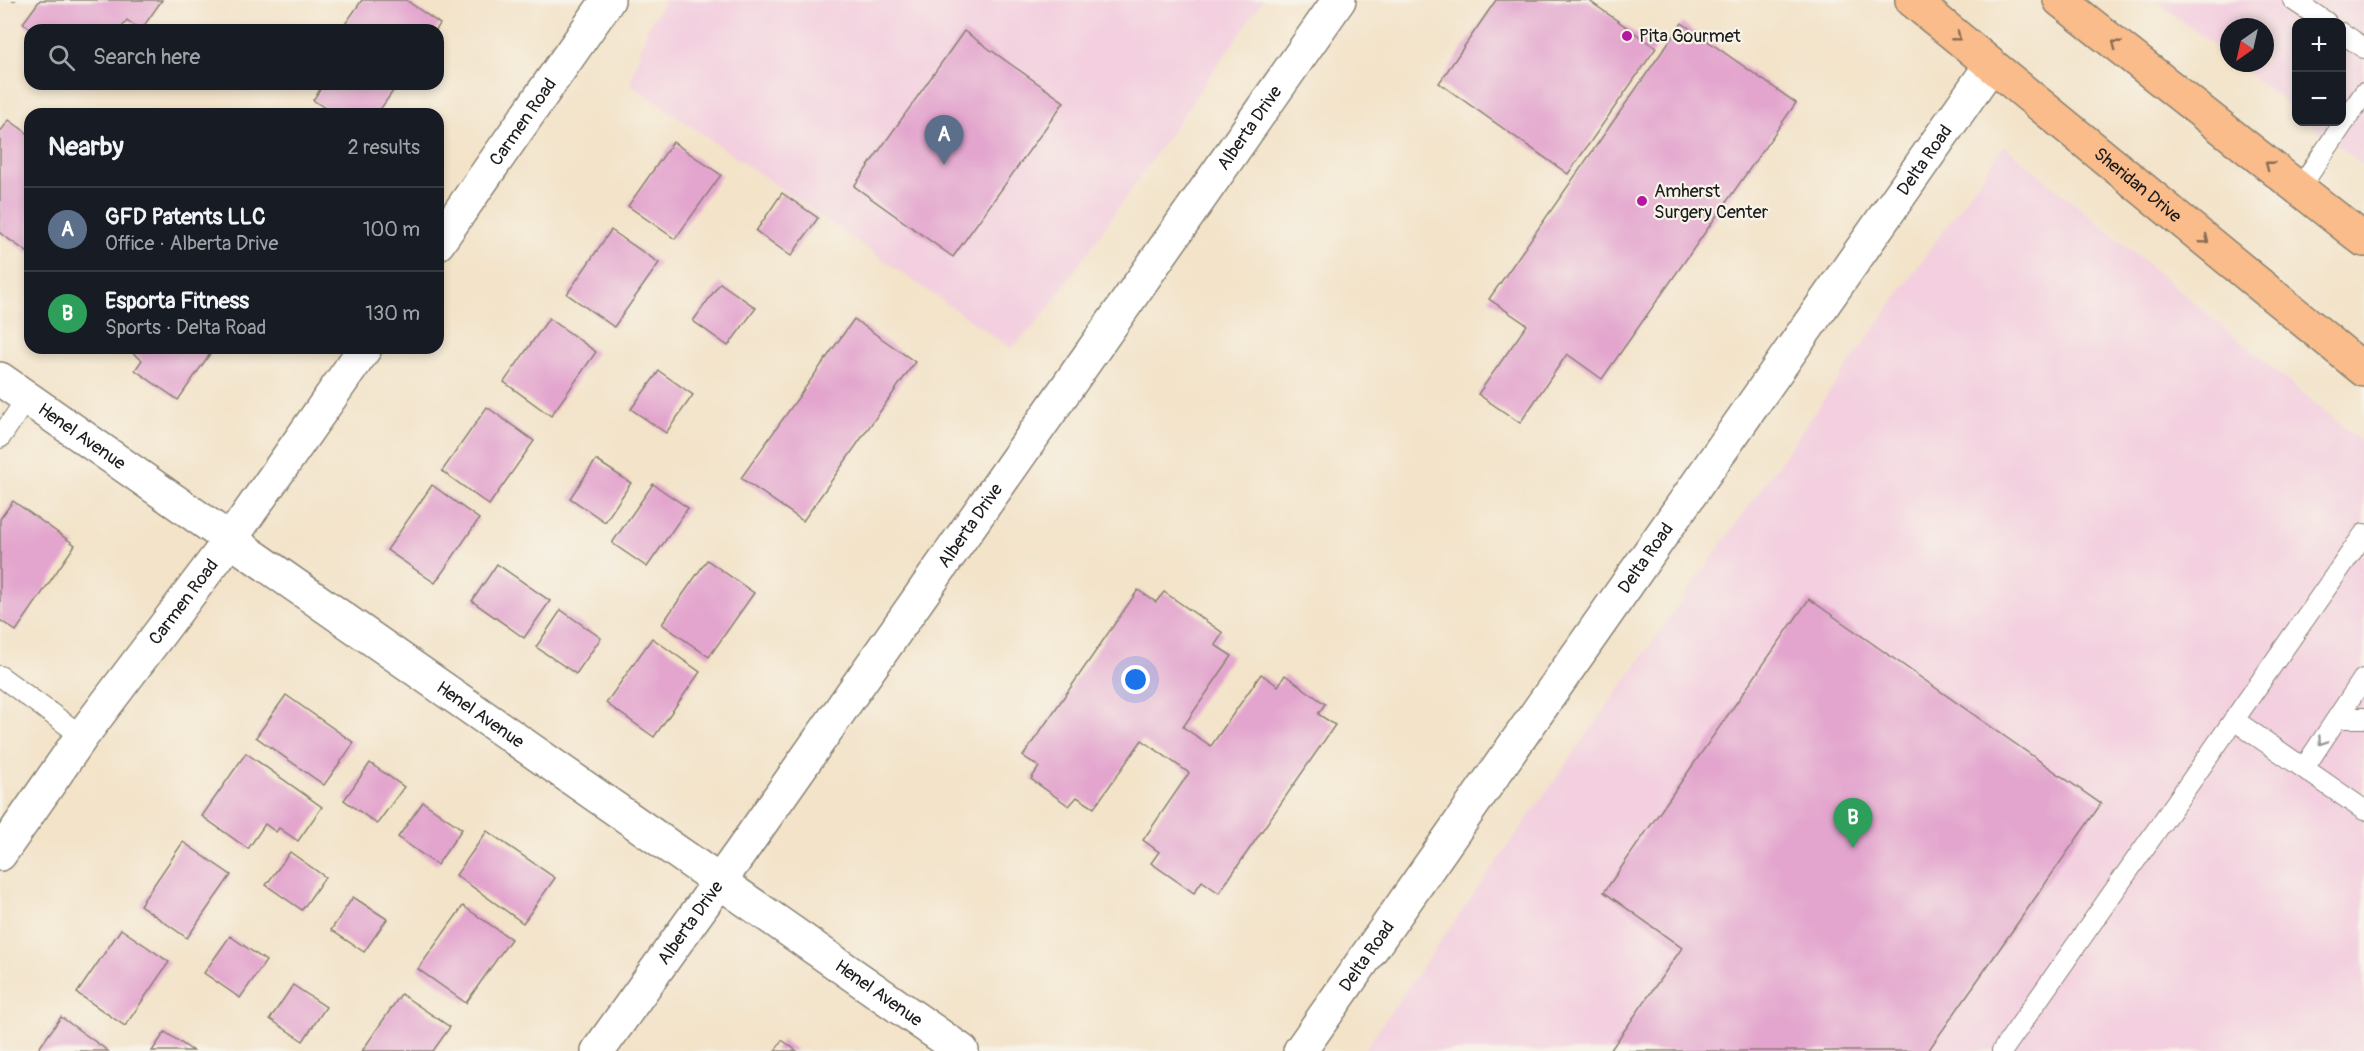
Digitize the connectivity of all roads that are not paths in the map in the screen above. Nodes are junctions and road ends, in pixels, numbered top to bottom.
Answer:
1 (608, 0) edge
2 (1339, 0) edge
3 (1912, 0) edge
4 (2060, 0) edge
5 (2293, 0) edge
6 (2320, 18) edge
7 (2346, 36) edge
8 (2364, 48) edge
9 (1991, 65) junction
10 (2364, 93) edge
11 (2299, 189) junction
12 (444, 234) edge
13 (2364, 240) edge
14 (361, 354) edge
15 (2362, 371) edge
16 (0, 380) edge
17 (27, 398) junction
18 (0, 438) edge
19 (2364, 534) edge
20 (230, 540) junction
21 (0, 676) edge
22 (2363, 679) edge
23 (2338, 718) junction
24 (2364, 718) edge
25 (2234, 720) junction
26 (82, 736) junction
27 (2304, 768) junction
28 (2364, 810) edge
29 (0, 854) edge
30 (720, 882) junction
31 (598, 1051) edge
32 (962, 1051) edge
33 (1300, 1051) edge
34 (2002, 1051) edge

1 - 12 street, Carmen Road
2 - 30 street, Alberta Drive
3 -> 9 main road, Sheridan Drive
11 -> 4 main road
5 - 6 lane
7 - 8 lane
9 -> 15 main road, Sheridan Drive
9 - 33 street, Delta Road
10 - 11 lane
11 - 13 main road
14 - 20 street, Carmen Road
16 - 17 street, Henel Avenue
17 - 18 lane
17 - 20 street, Henel Avenue
19 - 25 lane
20 - 26 street, Carmen Road
20 - 30 street, Henel Avenue
21 - 26 lane
22 - 23 lane
23 - 24 lane
23 -> 27 lane
25 - 27 lane
25 - 34 lane
26 - 29 street, Carmen Road
27 - 28 lane
30 - 31 street, Alberta Drive
30 - 32 street, Henel Avenue

